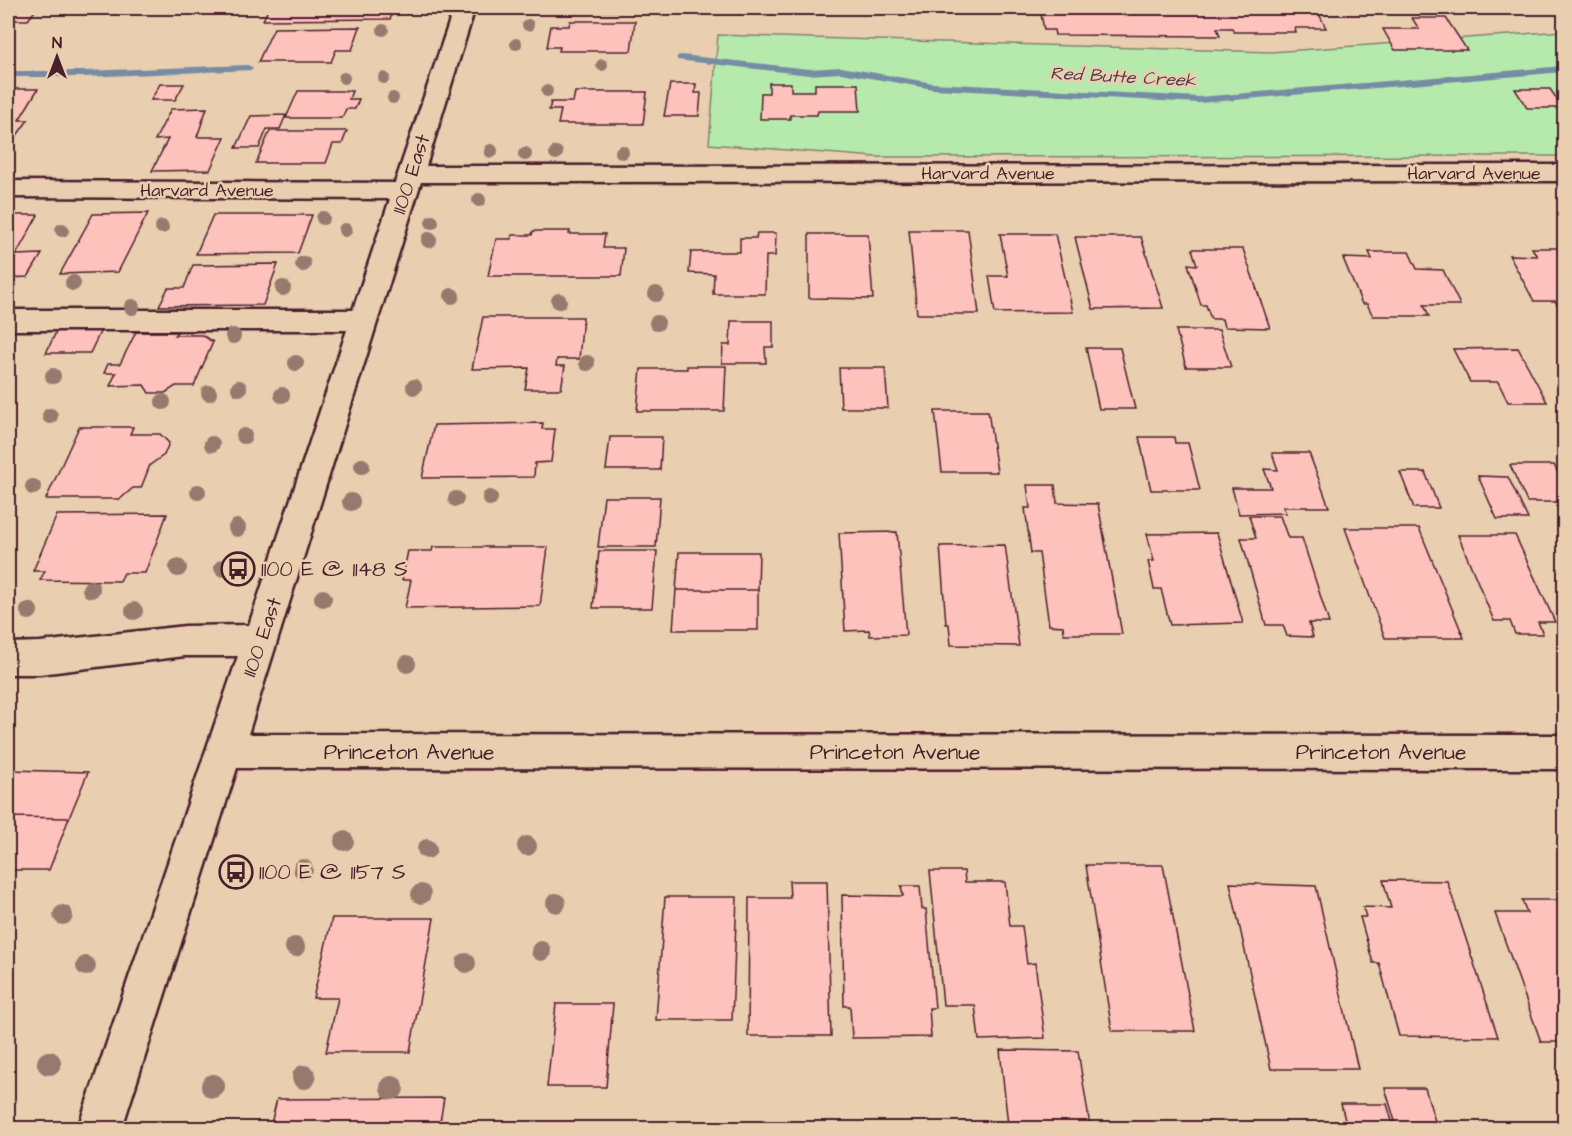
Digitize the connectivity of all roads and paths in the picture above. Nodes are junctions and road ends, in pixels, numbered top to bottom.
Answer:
1 (464, 8) edge
2 (1564, 173) edge
3 (408, 182) junction
4 (8, 189) edge
5 (8, 320) edge
6 (364, 320) junction
7 (261, 640) junction
8 (8, 658) edge
9 (225, 751) junction
10 (1564, 752) edge
11 (100, 1128) edge

1 - 3 street, 1100 East
2 - 3 street, Harvard Avenue
3 - 4 street, Harvard Avenue
3 - 6 street, 1100 East
5 - 6 street
6 - 7 street, 1100 East
7 - 8 street
7 - 9 street, 1100 East
9 - 10 street, Princeton Avenue
9 - 11 street, 1100 East

